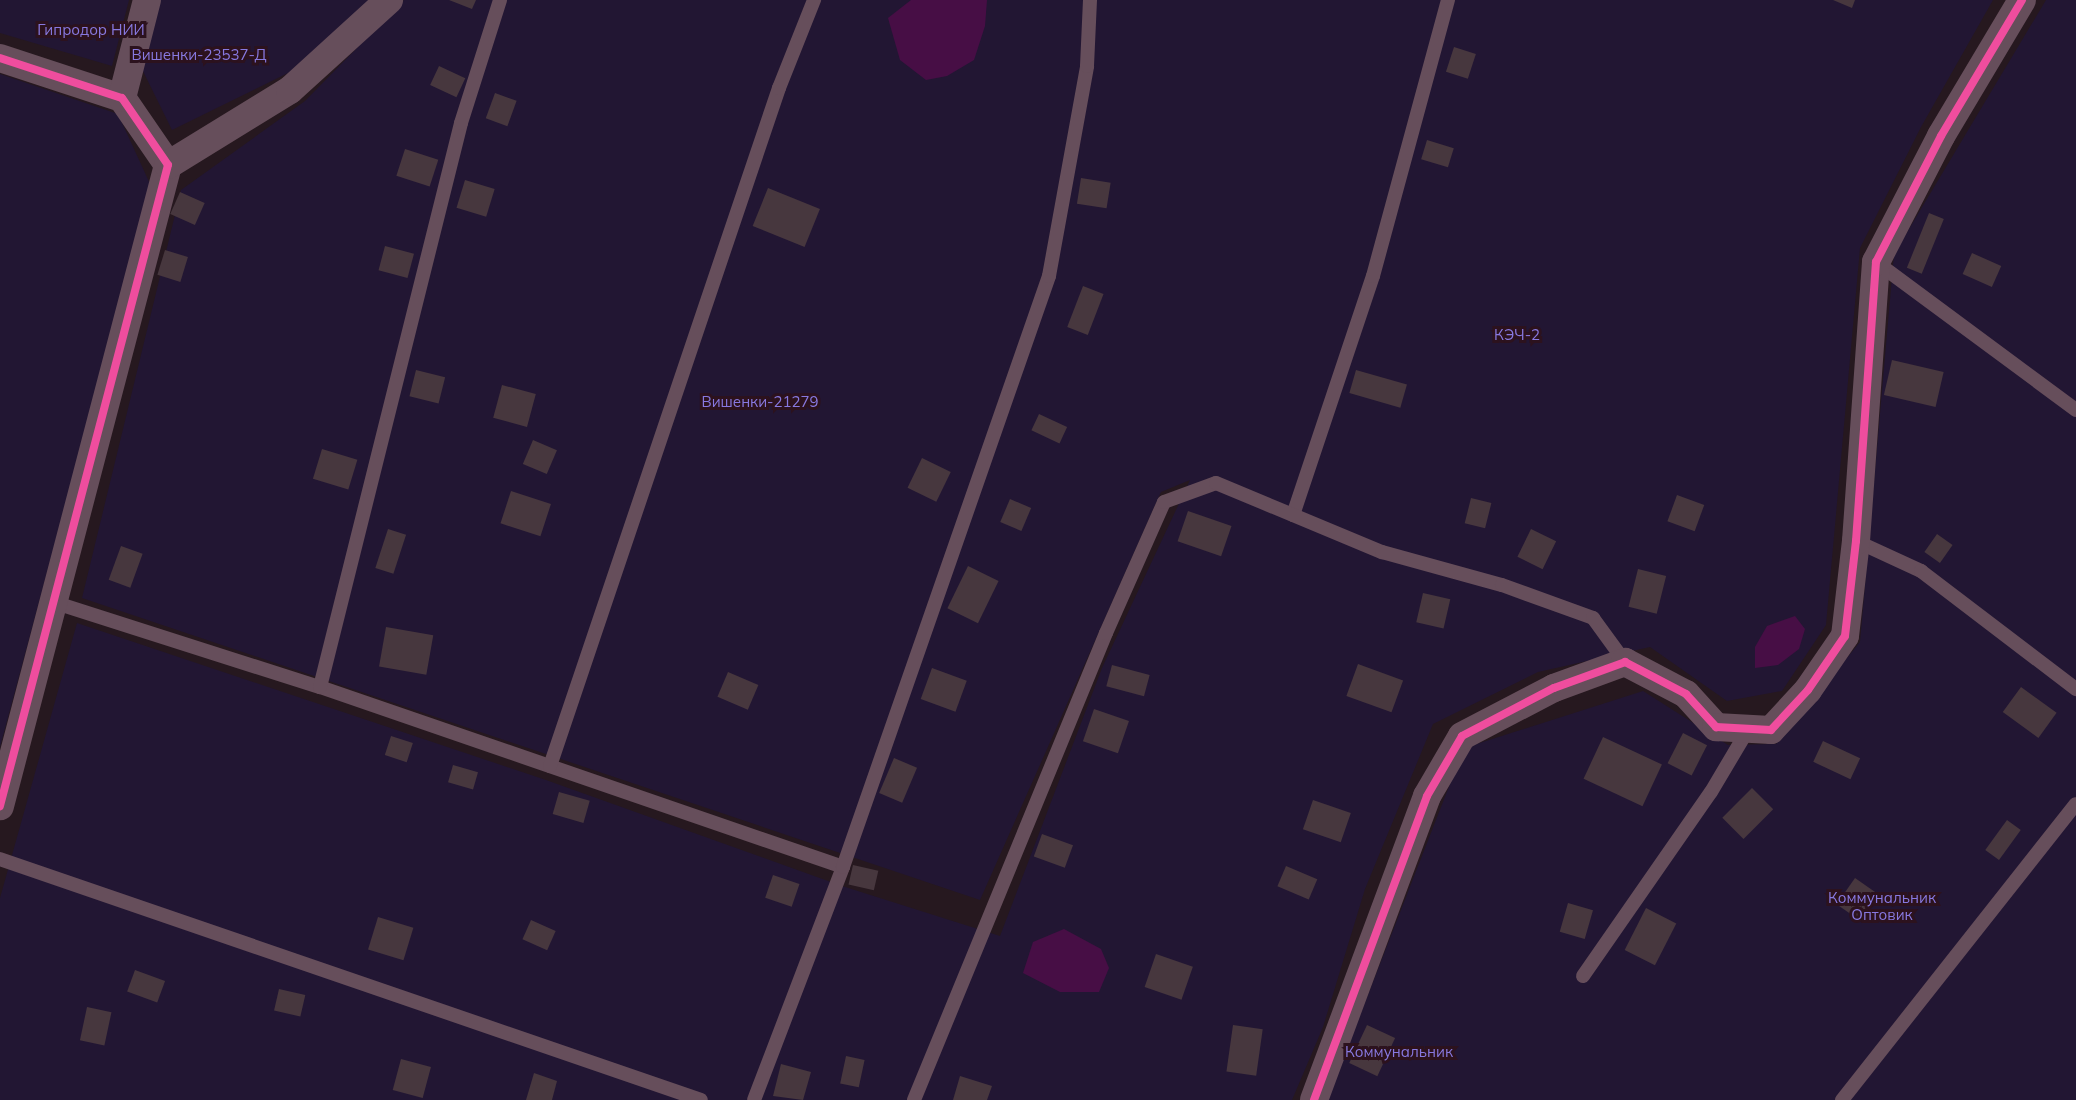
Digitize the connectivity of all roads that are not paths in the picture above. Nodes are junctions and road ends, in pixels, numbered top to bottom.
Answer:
1 (147, 0) edge
2 (389, 0) edge
3 (500, 0) edge
4 (814, 0) edge
5 (1090, 0) edge
6 (1448, 0) edge
7 (2022, 0) edge
8 (0, 58) edge
9 (122, 98) junction
10 (168, 165) junction
11 (1876, 262) junction
12 (2076, 410) edge
13 (1293, 515) junction
14 (1856, 541) junction
15 (53, 602) junction
16 (1625, 662) junction
17 (320, 687) junction
18 (2076, 689) edge
19 (1749, 728) junction
20 (550, 766) junction
21 (2076, 804) edge
22 (0, 806) edge
23 (0, 859) edge
24 (843, 867) junction
25 (1583, 976) dead end
26 (701, 1100) edge
27 (754, 1100) edge
28 (914, 1100) edge
29 (1314, 1100) edge
30 (1842, 1100) edge

1 - 9 street
2 - 10 street
3 - 17 lane
4 - 20 lane
5 - 24 lane
6 - 13 lane
7 - 11 street
8 - 9 street
9 - 10 street
10 - 15 street
11 - 12 lane
11 - 14 street
13 - 16 lane
13 - 28 lane
14 - 18 lane
14 - 19 street
15 - 17 lane
15 - 22 street
16 - 19 street
16 - 29 street
17 - 20 lane
19 - 25 lane
20 - 24 lane
21 - 30 lane
23 - 26 lane
24 - 27 lane

